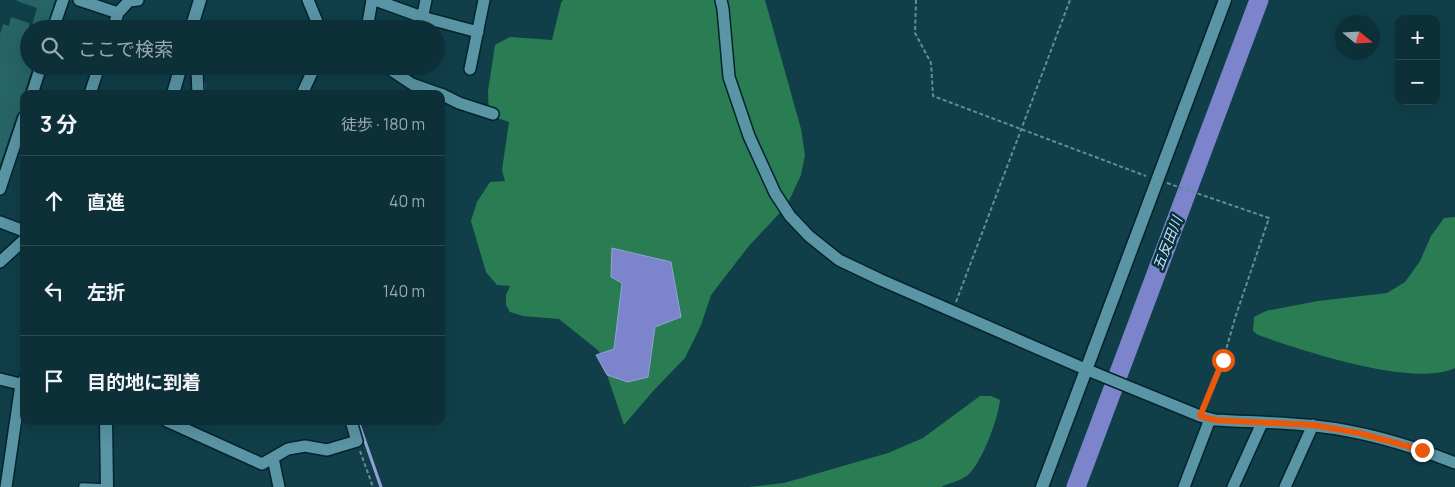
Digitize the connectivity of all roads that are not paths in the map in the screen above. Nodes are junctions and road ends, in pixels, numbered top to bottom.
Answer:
1 (63, 0) edge
2 (79, 0) edge
3 (129, 0) edge
4 (138, 0) edge
5 (200, 0) edge
6 (308, 0) edge
7 (374, 0) edge
8 (426, 0) edge
9 (484, 0) edge
10 (721, 0) edge
11 (1225, 0) edge
12 (118, 13) junction
13 (56, 20) edge
14 (116, 20) edge
15 (194, 20) edge
16 (316, 20) edge
17 (369, 20) edge
18 (415, 20) edge
19 (422, 20) edge
20 (445, 27) edge
21 (478, 32) junction
22 (470, 69) dead end
23 (38, 75) edge
24 (97, 75) edge
25 (178, 75) edge
26 (197, 75) edge
27 (311, 75) edge
28 (398, 75) edge
29 (33, 90) edge
30 (91, 90) edge
31 (174, 90) edge
32 (198, 90) edge
33 (304, 90) edge
34 (429, 90) edge
35 (445, 96) edge
36 (493, 114) dead end
37 (20, 130) edge
38 (0, 189) edge
39 (0, 222) edge
40 (20, 230) edge
41 (20, 244) edge
42 (0, 262) edge
43 (1085, 369) junction
44 (0, 379) edge
45 (20, 382) edge
46 (20, 401) edge
47 (1205, 418) junction
48 (1262, 423) junction
49 (106, 425) edge
50 (176, 425) edge
51 (352, 425) edge
52 (1313, 425) junction
53 (273, 458) junction
54 (1455, 463) edge
55 (82, 486) dead end
56 (6, 487) edge
57 (107, 487) edge
58 (279, 487) edge
59 (1042, 487) edge
60 (1184, 487) edge
61 (1233, 487) edge
62 (1285, 487) edge

1 - 13 street
2 - 12 street
3 - 4 street
3 - 12 street
5 - 15 street
6 - 16 street
7 - 17 street
7 - 18 street
8 - 19 street
9 - 21 street
10 - 43 street
11 - 43 street
12 - 14 street
20 - 21 street
21 - 22 street
23 - 29 street
24 - 30 street
25 - 31 street
26 - 32 street
27 - 33 street
28 - 34 street
35 - 36 street
37 - 38 street
39 - 40 street
41 - 42 street
43 - 47 street
43 - 59 street
44 - 45 street
46 - 56 street
47 - 48 street
47 - 60 street
48 - 52 street
48 - 61 street
49 - 57 street
50 - 53 street
51 - 53 street
52 - 54 street
52 - 62 street
53 - 58 street
55 - 57 lane

